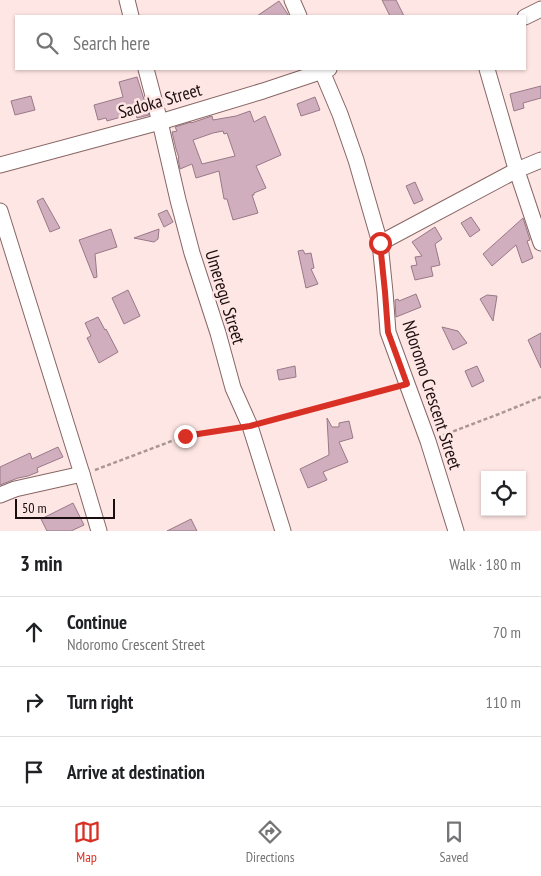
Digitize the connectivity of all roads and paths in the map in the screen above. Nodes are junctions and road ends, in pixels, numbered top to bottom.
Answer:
1 (127, 0) edge
2 (292, 0) edge
3 (541, 8) edge
4 (132, 15) edge
5 (299, 15) edge
6 (526, 16) edge
7 (146, 70) edge
8 (321, 70) edge
9 (324, 70) edge
10 (487, 70) edge
11 (160, 122) junction
12 (541, 160) edge
13 (0, 165) edge
14 (517, 170) junction
15 (0, 211) edge
16 (380, 243) junction
17 (541, 243) edge
18 (407, 384) junction
19 (541, 397) edge
20 (250, 426) junction
21 (428, 441) junction
22 (82, 474) junction
23 (0, 496) edge
24 (99, 531) edge
25 (283, 531) edge
26 (456, 531) edge

1 - 4 street
2 - 5 street
3 - 6 street
7 - 11 street, Umeregu Street
8 - 11 street, Sadoka Street
9 - 16 street, Ndoromo Crescent Street
10 - 14 street
11 - 13 street, Sadoka Street
11 - 20 street, Umeregu Street
12 - 14 street
14 - 16 street
14 - 17 street
15 - 22 street
16 - 18 street, Ndoromo Crescent Street
18 - 20 path
18 - 21 street, Ndoromo Crescent Street
19 - 21 path
20 - 22 path
20 - 25 street, Umeregu Street
21 - 26 street, Ndoromo Crescent Street
22 - 23 street
22 - 24 street

